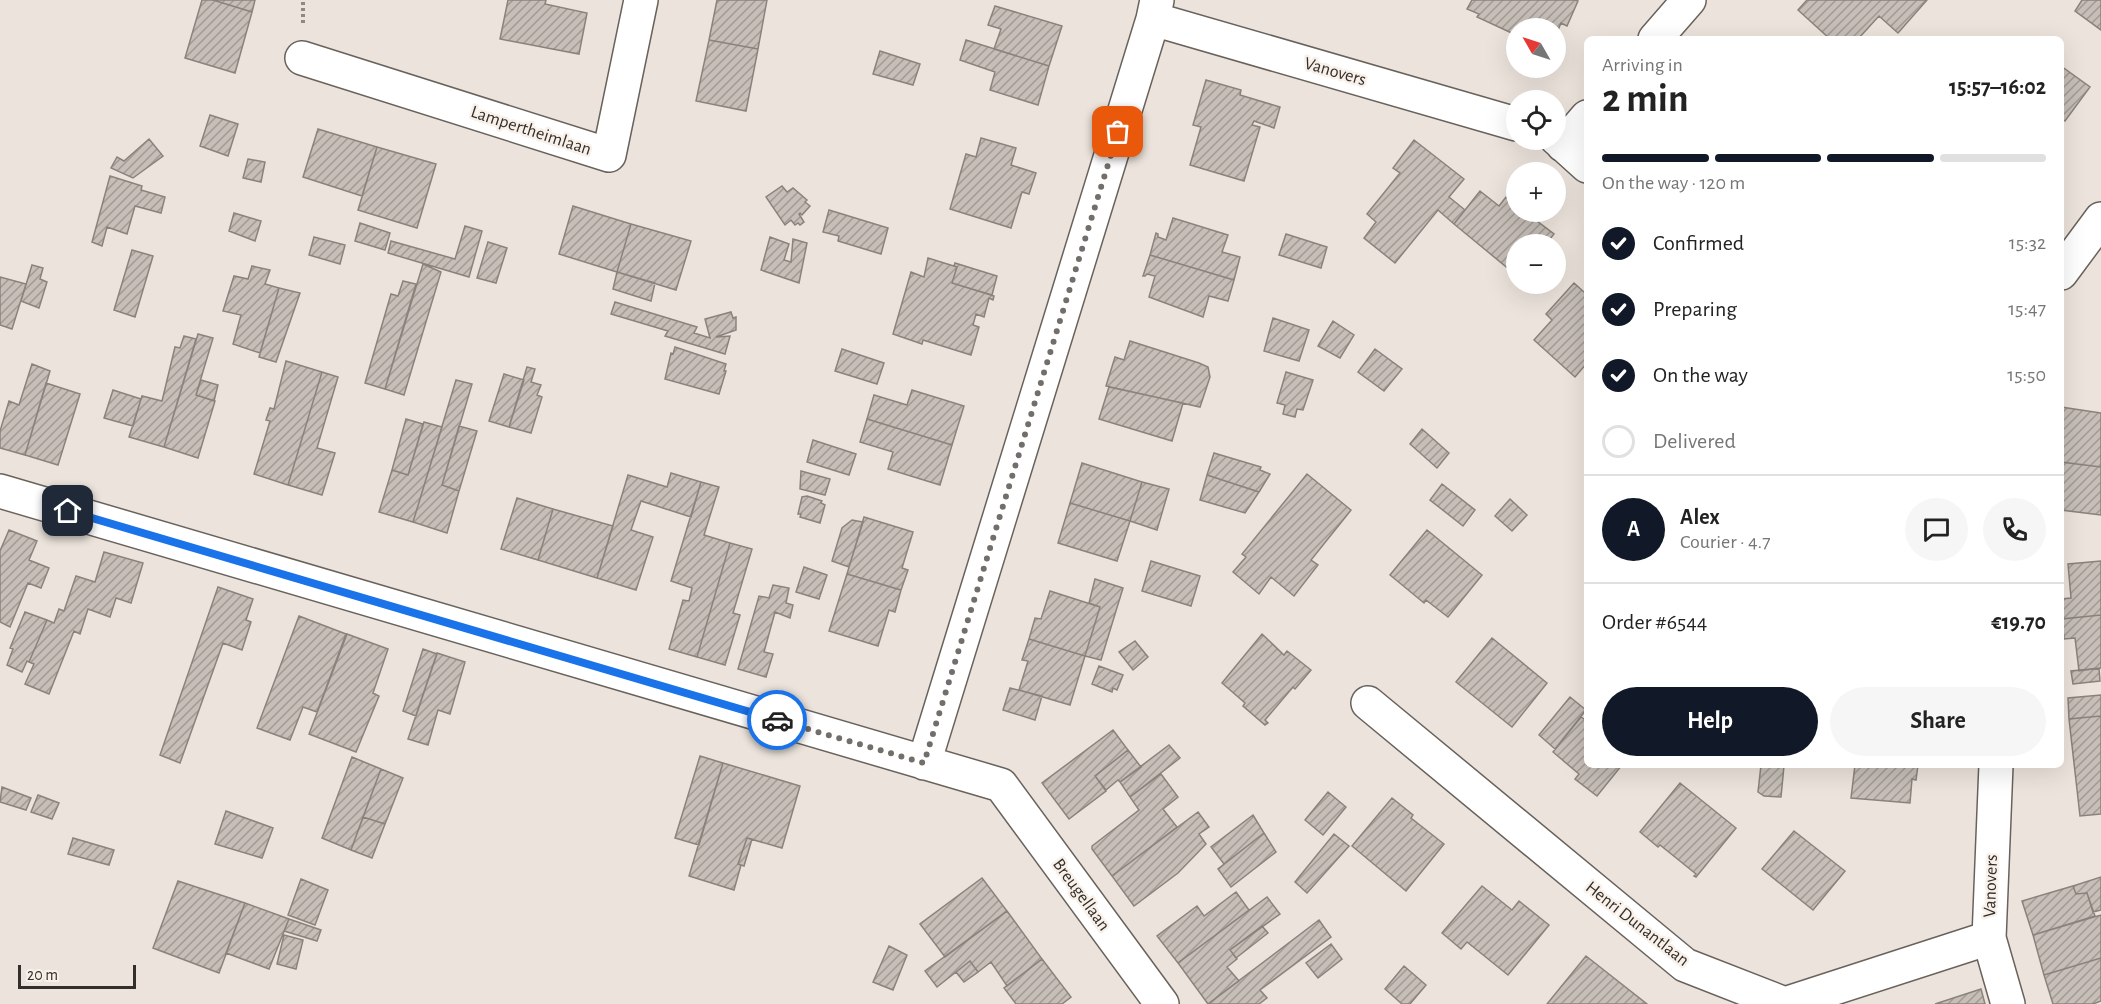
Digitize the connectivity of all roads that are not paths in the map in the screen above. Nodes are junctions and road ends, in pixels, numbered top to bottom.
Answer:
1 (641, 0) edge
2 (1689, 0) edge
3 (1155, 10) edge
4 (1658, 36) edge
5 (302, 58) dead end
6 (1506, 121) edge
7 (1584, 122) edge
8 (1568, 150) edge
9 (2101, 219) edge
10 (2064, 269) edge
11 (0, 491) edge
12 (1368, 703) dead end
13 (924, 763) junction
14 (1996, 768) edge
15 (1989, 938) junction
16 (1162, 1004) edge
17 (2008, 1004) edge

1 - 5 street, Lampertheimlaan
2 - 4 street
3 - 6 street, Vanovers
3 - 13 street
7 - 8 street
9 - 10 street
11 - 13 street
12 - 15 street, Henri Dunantlaan
13 - 16 street, Breugellaan
14 - 15 street, Vanovers
15 - 17 street, Vanovers

